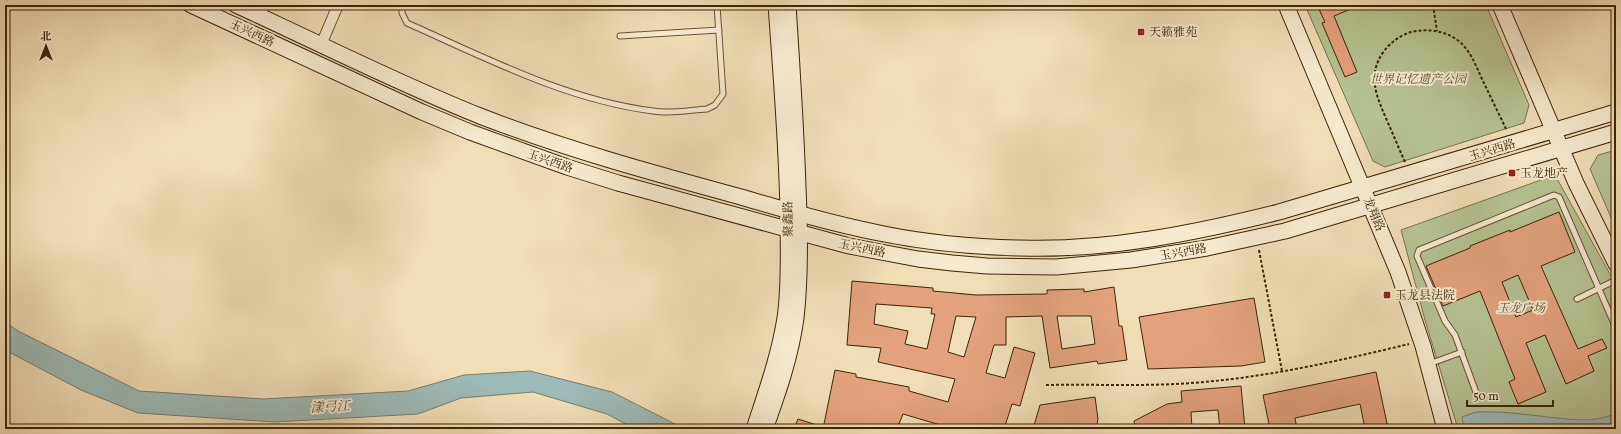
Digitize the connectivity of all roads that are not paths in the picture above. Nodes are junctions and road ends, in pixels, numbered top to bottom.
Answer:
1 (191, 5) edge
2 (236, 5) edge
3 (338, 5) edge
4 (402, 5) edge
5 (717, 5) edge
6 (776, 5) edge
7 (788, 5) edge
8 (1286, 5) edge
9 (1500, 5) edge
10 (264, 11) edge
11 (719, 30) junction
12 (620, 36) dead end
13 (321, 45) junction
14 (1616, 112) edge
15 (1553, 131) junction
16 (1616, 132) edge
17 (1561, 148) junction
18 (1363, 188) junction
19 (1370, 205) junction
20 (793, 212) junction
21 (794, 232) junction
22 (1616, 264) edge
23 (1616, 280) edge
24 (1599, 289) junction
25 (1577, 299) dead end
26 (1616, 328) edge
27 (1462, 352) junction
28 (1428, 364) junction
29 (1477, 395) dead end
30 (1444, 424) edge
31 (754, 429) edge
32 (765, 429) edge

1 - 21 main road, 玉兴西路
2 - 10 main road, 玉兴西路
3 - 13 street
4 - 11 lane
5 - 11 lane
6 - 20 main road, 聚鑫路
7 - 20 main road, 聚鑫路
8 - 18 main road, 龙翔路
9 - 15 main road
10 - 13 main road, 玉兴西路
11 - 12 lane
13 - 20 main road, 玉兴西路
14 - 15 main road, 玉兴西路
15 - 17 main road
15 - 18 main road, 玉兴西路
16 - 17 main road, 玉兴西路
17 - 19 main road, 玉兴西路
17 - 22 main road
18 - 19 main road, 龙翔路
18 - 20 main road, 玉兴西路
19 - 21 main road, 玉兴西路
19 - 28 main road, 龙翔路
20 - 21 main road, 聚鑫路
21 - 31 main road, 聚鑫路
21 - 32 main road, 聚鑫路
23 - 24 lane
24 - 25 lane
24 - 26 lane
24 - 27 lane
27 - 28 lane
27 - 29 lane
28 - 30 main road, 龙翔路

